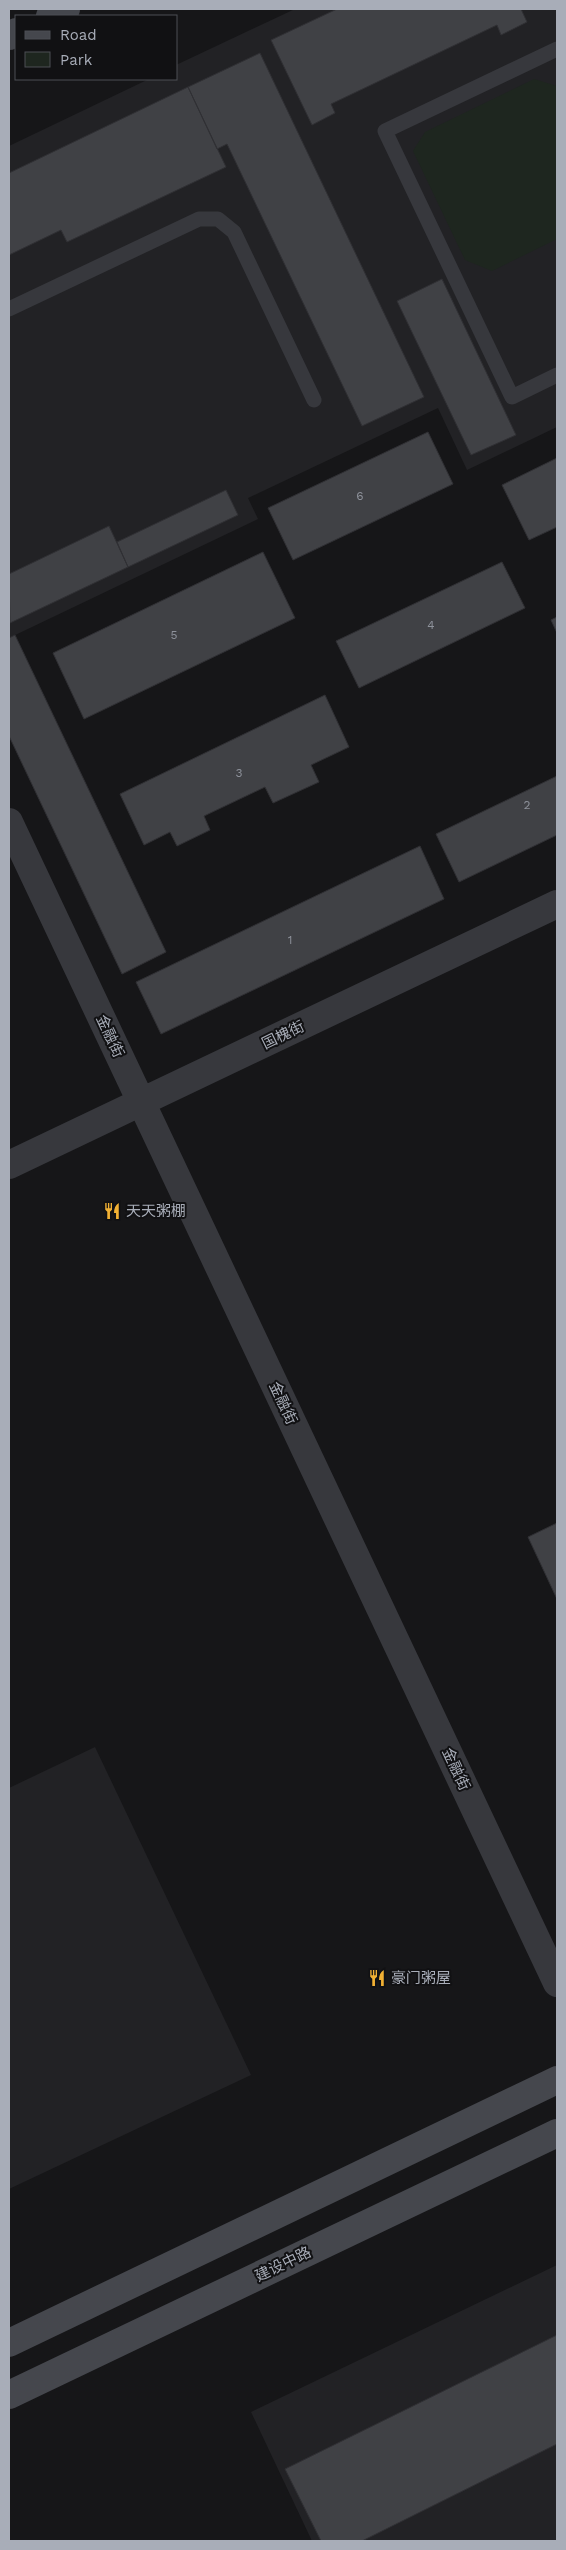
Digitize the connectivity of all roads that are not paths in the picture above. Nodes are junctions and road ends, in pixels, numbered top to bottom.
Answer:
1 (66, 9) edge
2 (52, 15) edge
3 (557, 49) edge
4 (9, 309) edge
5 (557, 375) edge
6 (314, 400) dead end
7 (9, 822) edge
8 (557, 904) edge
9 (142, 1103) junction
10 (9, 1166) edge
11 (557, 1983) edge
12 (557, 2080) edge
13 (557, 2135) edge
14 (9, 2343) edge
15 (9, 2395) edge

1 - 2 main road
3 - 5 lane
4 - 6 lane
7 - 9 street, 金融街
8 - 9 street, 国槐街
9 - 10 street, 国槐街
9 - 11 street, 金融街
12 - 14 main road
13 - 15 main road, 建设中路

